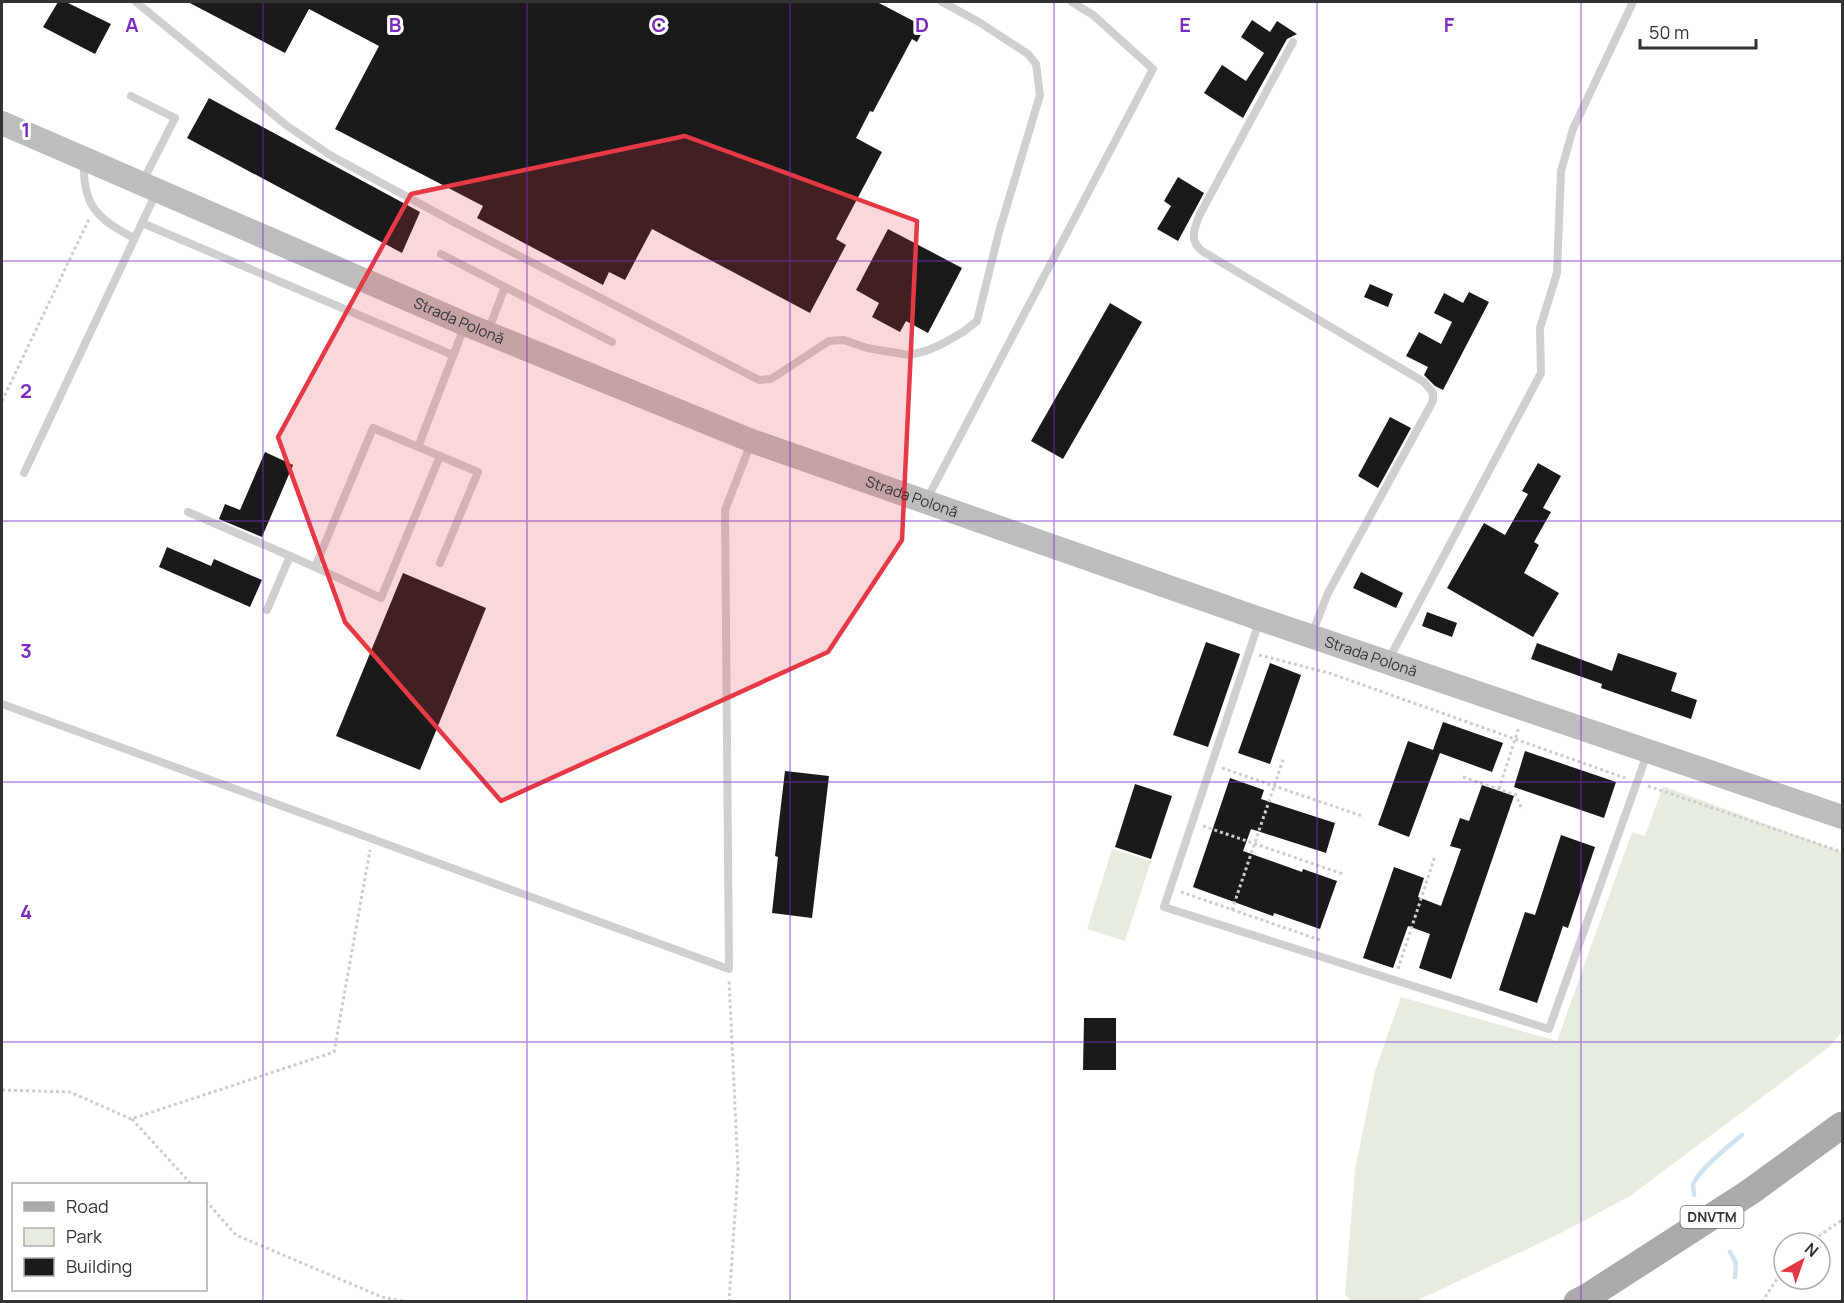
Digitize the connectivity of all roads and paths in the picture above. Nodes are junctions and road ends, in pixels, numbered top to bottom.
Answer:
1 (136, 2) edge
2 (942, 2) edge
3 (1072, 2) edge
4 (1633, 2) edge
5 (1293, 42) dead end
6 (131, 96) dead end
7 (2, 123) edge
8 (84, 160) junction
9 (149, 188) junction
10 (93, 209) junction
11 (142, 222) junction
12 (134, 238) junction
13 (441, 254) dead end
14 (505, 287) junction
15 (465, 324) junction
16 (487, 334) junction
17 (612, 342) dead end
18 (453, 355) junction
19 (2, 401) edge
20 (752, 441) junction
21 (418, 447) junction
22 (440, 456) junction
23 (24, 473) dead end
24 (925, 502) junction
25 (188, 512) dead end
26 (290, 556) junction
27 (440, 563) dead end
28 (315, 567) junction
29 (267, 610) dead end
30 (1260, 619) junction
31 (1311, 636) junction
32 (1248, 653) junction
33 (1387, 662) junction
34 (2, 704) edge
35 (1520, 724) dead end
36 (1516, 738) junction
37 (1648, 751) junction
38 (1284, 757) dead end
39 (1212, 765) junction
40 (1463, 777) dead end
41 (1637, 782) junction
42 (1274, 786) junction
43 (1499, 789) junction
44 (1522, 810) dead end
45 (1362, 816) dead end
46 (1842, 817) edge
47 (1193, 823) junction
48 (372, 839) junction
49 (1254, 844) junction
50 (1842, 852) edge
51 (1435, 856) dead end
52 (1343, 874) dead end
53 (1170, 888) junction
54 (1232, 910) junction
55 (1320, 940) dead end
56 (729, 969) junction
57 (1395, 980) junction
58 (2, 1090) edge
59 (131, 1119) junction
60 (1842, 1125) edge
61 (189, 1183) edge
62 (207, 1202) edge
63 (1842, 1220) edge
64 (1826, 1231) edge
65 (1772, 1287) edge
66 (408, 1302) edge
67 (729, 1302) edge
68 (1577, 1302) edge
69 (1762, 1302) edge

1 - 2 lane
3 - 24 lane
4 - 33 lane
5 - 31 lane
6 - 9 lane
7 - 8 main road, Strada Polonă
8 - 9 main road, Strada Polonă
8 - 10 lane
9 - 11 lane
9 - 15 main road, Strada Polonă
10 - 12 lane
10 - 19 path
11 - 12 lane
11 - 18 lane
12 - 23 lane
13 - 14 lane
14 - 16 lane
14 - 17 lane
15 - 16 main road, Strada Polonă
15 - 18 lane
16 - 20 main road, Strada Polonă
18 - 21 lane
20 - 24 main road, Strada Polonă
20 - 56 lane
21 - 22 lane
21 - 28 lane
22 - 27 lane
22 - 28 lane
24 - 30 main road, Strada Polonă
25 - 26 lane
26 - 28 lane
26 - 29 lane
30 - 31 main road, Strada Polonă
30 - 32 lane
31 - 33 main road, Strada Polonă
32 - 36 path, Strada Polonă
32 - 39 lane
33 - 37 main road, Strada Polonă
34 - 48 lane
35 - 36 path
36 - 41 path, Strada Polonă
36 - 43 path
37 - 41 lane
37 - 46 main road, Strada Polonă
38 - 42 path
39 - 42 path
39 - 47 lane
40 - 43 path
41 - 50 path, Strada Polonă
41 - 57 lane
42 - 45 path
42 - 49 path
43 - 44 path
47 - 49 path
47 - 53 lane
48 - 56 lane
48 - 59 path
49 - 52 path
49 - 54 path
51 - 57 path
53 - 54 path
53 - 57 lane
54 - 55 path
56 - 67 path
58 - 59 path
59 - 61 path
60 - 68 main road, DNVTM
62 - 66 path
63 - 64 path
65 - 69 path

